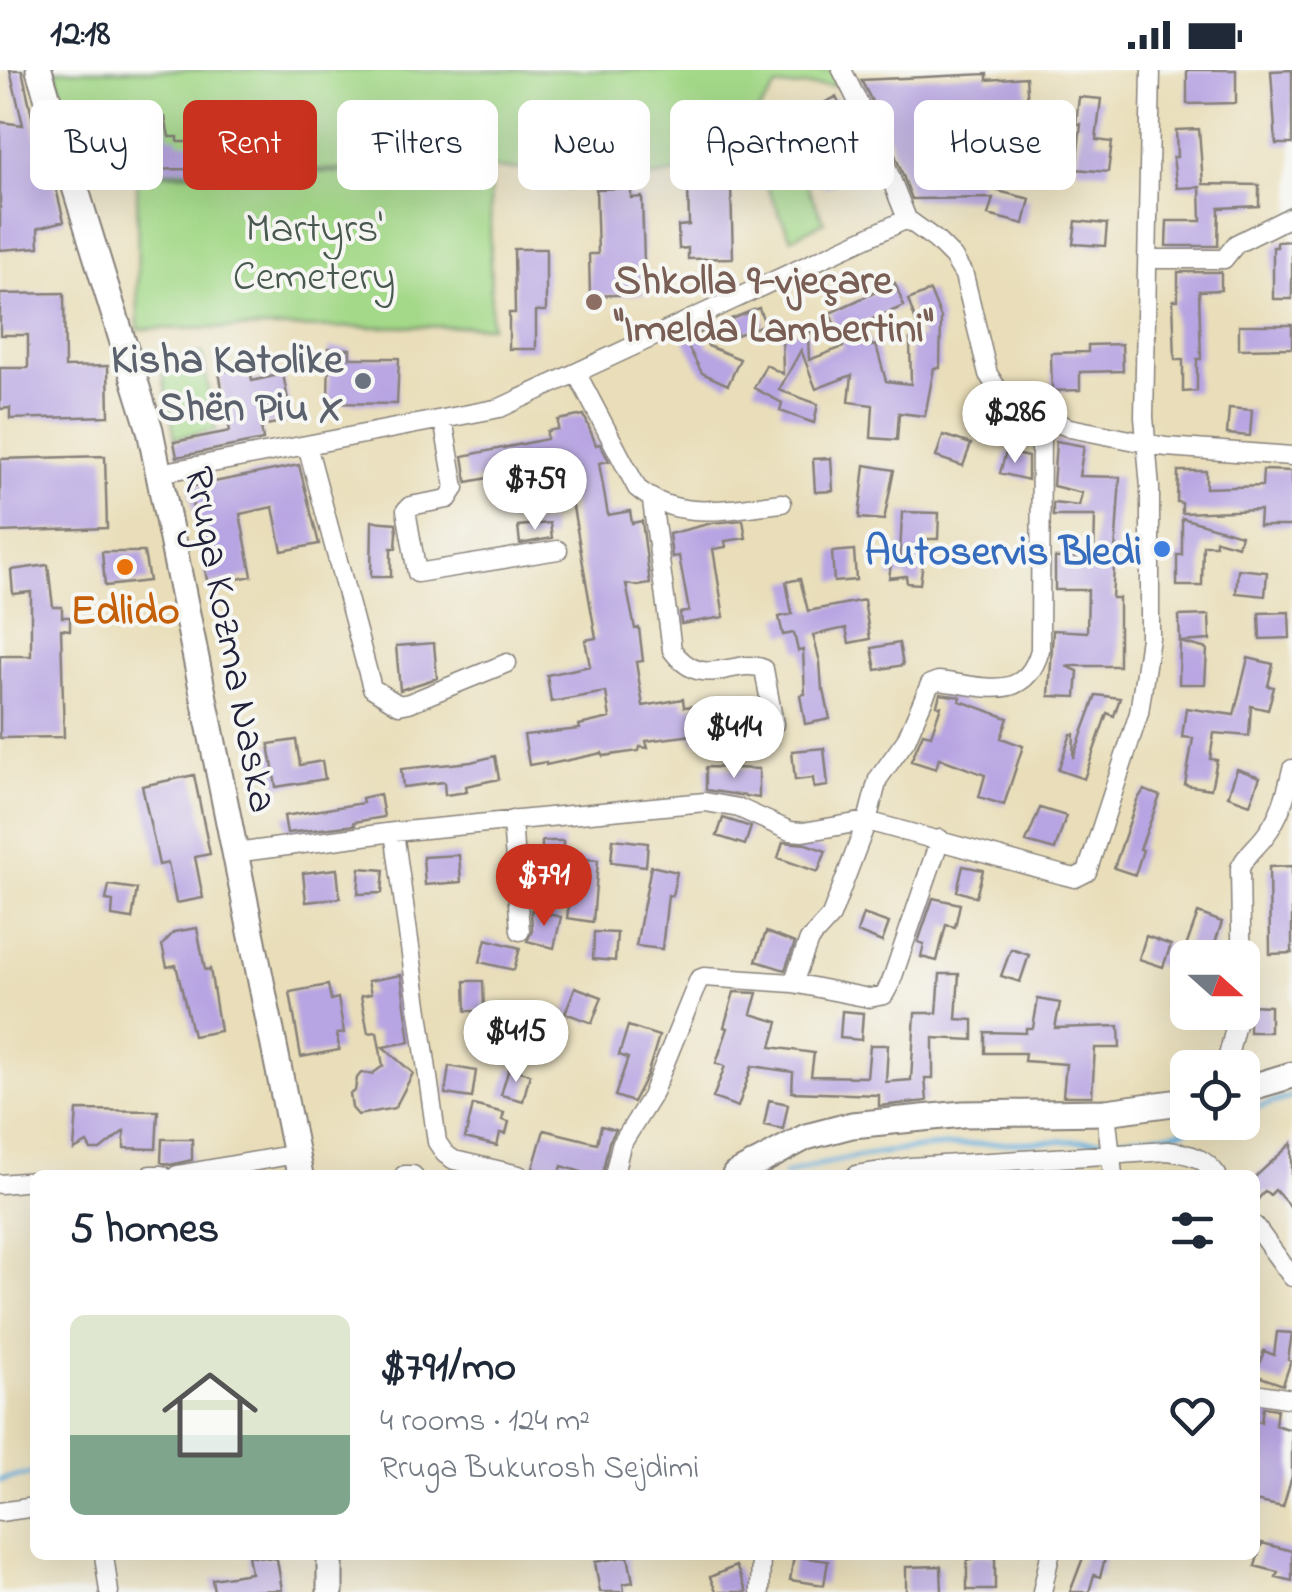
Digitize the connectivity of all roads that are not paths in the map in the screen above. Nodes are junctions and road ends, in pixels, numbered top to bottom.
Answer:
1 (39, 70) edge
2 (842, 70) edge
3 (1151, 70) edge
4 (1292, 216) edge
5 (907, 220) junction
6 (1148, 259) junction
7 (578, 374) junction
8 (1040, 418) junction
9 (443, 419) junction
10 (1147, 443) junction
11 (306, 445) junction
12 (1292, 455) edge
13 (160, 473) junction
14 (652, 501) junction
15 (782, 504) dead end
16 (558, 550) dead end
17 (507, 663) dead end
18 (762, 733) dead end
19 (1292, 769) edge
20 (512, 820) junction
21 (868, 821) junction
22 (394, 832) junction
23 (940, 839) junction
24 (235, 853) junction
25 (520, 931) dead end
26 (1241, 940) edge
27 (793, 983) junction
28 (1292, 1075) edge
29 (1260, 1085) edge
30 (1170, 1105) edge
31 (1106, 1119) junction
32 (1111, 1160) edge
33 (298, 1165) edge
34 (238, 1170) edge
35 (497, 1170) edge
36 (615, 1170) edge
37 (744, 1170) edge
38 (890, 1170) edge
39 (1213, 1170) edge
40 (30, 1181) edge
41 (0, 1184) edge
42 (1260, 1233) edge
43 (1292, 1276) edge
44 (1260, 1394) edge
45 (1292, 1399) edge
46 (30, 1508) edge
47 (0, 1512) edge
48 (105, 1560) edge
49 (330, 1560) edge
50 (760, 1560) edge
51 (1049, 1560) edge
52 (109, 1592) edge
53 (330, 1592) edge
54 (760, 1592) edge
55 (1042, 1592) edge

1 - 13 main road, Rruga Kozma Naska
2 - 5 street
3 - 6 street
4 - 6 street
5 - 7 street
5 - 8 street
6 - 10 street
7 - 9 street
7 - 14 street
8 - 10 street
8 - 21 street
9 - 11 street
9 - 16 street
10 - 12 street
10 - 23 street
11 - 13 street
11 - 17 street
13 - 24 main road, Rruga Kozma Naska
14 - 15 street
14 - 18 street
19 - 26 street
20 - 21 street
20 - 22 street
20 - 25 street
21 - 23 street
21 - 27 street
22 - 24 street
22 - 35 street
23 - 27 street
24 - 33 main road, Rruga Kozma Naska
27 - 36 street
28 - 29 main road
30 - 31 main road
31 - 32 street
31 - 37 main road
32 - 38 street
32 - 39 street
33 - 34 street
40 - 41 street
42 - 43 street
44 - 45 street
46 - 47 street
48 - 52 street
49 - 53 main road
50 - 54 street
51 - 55 street

